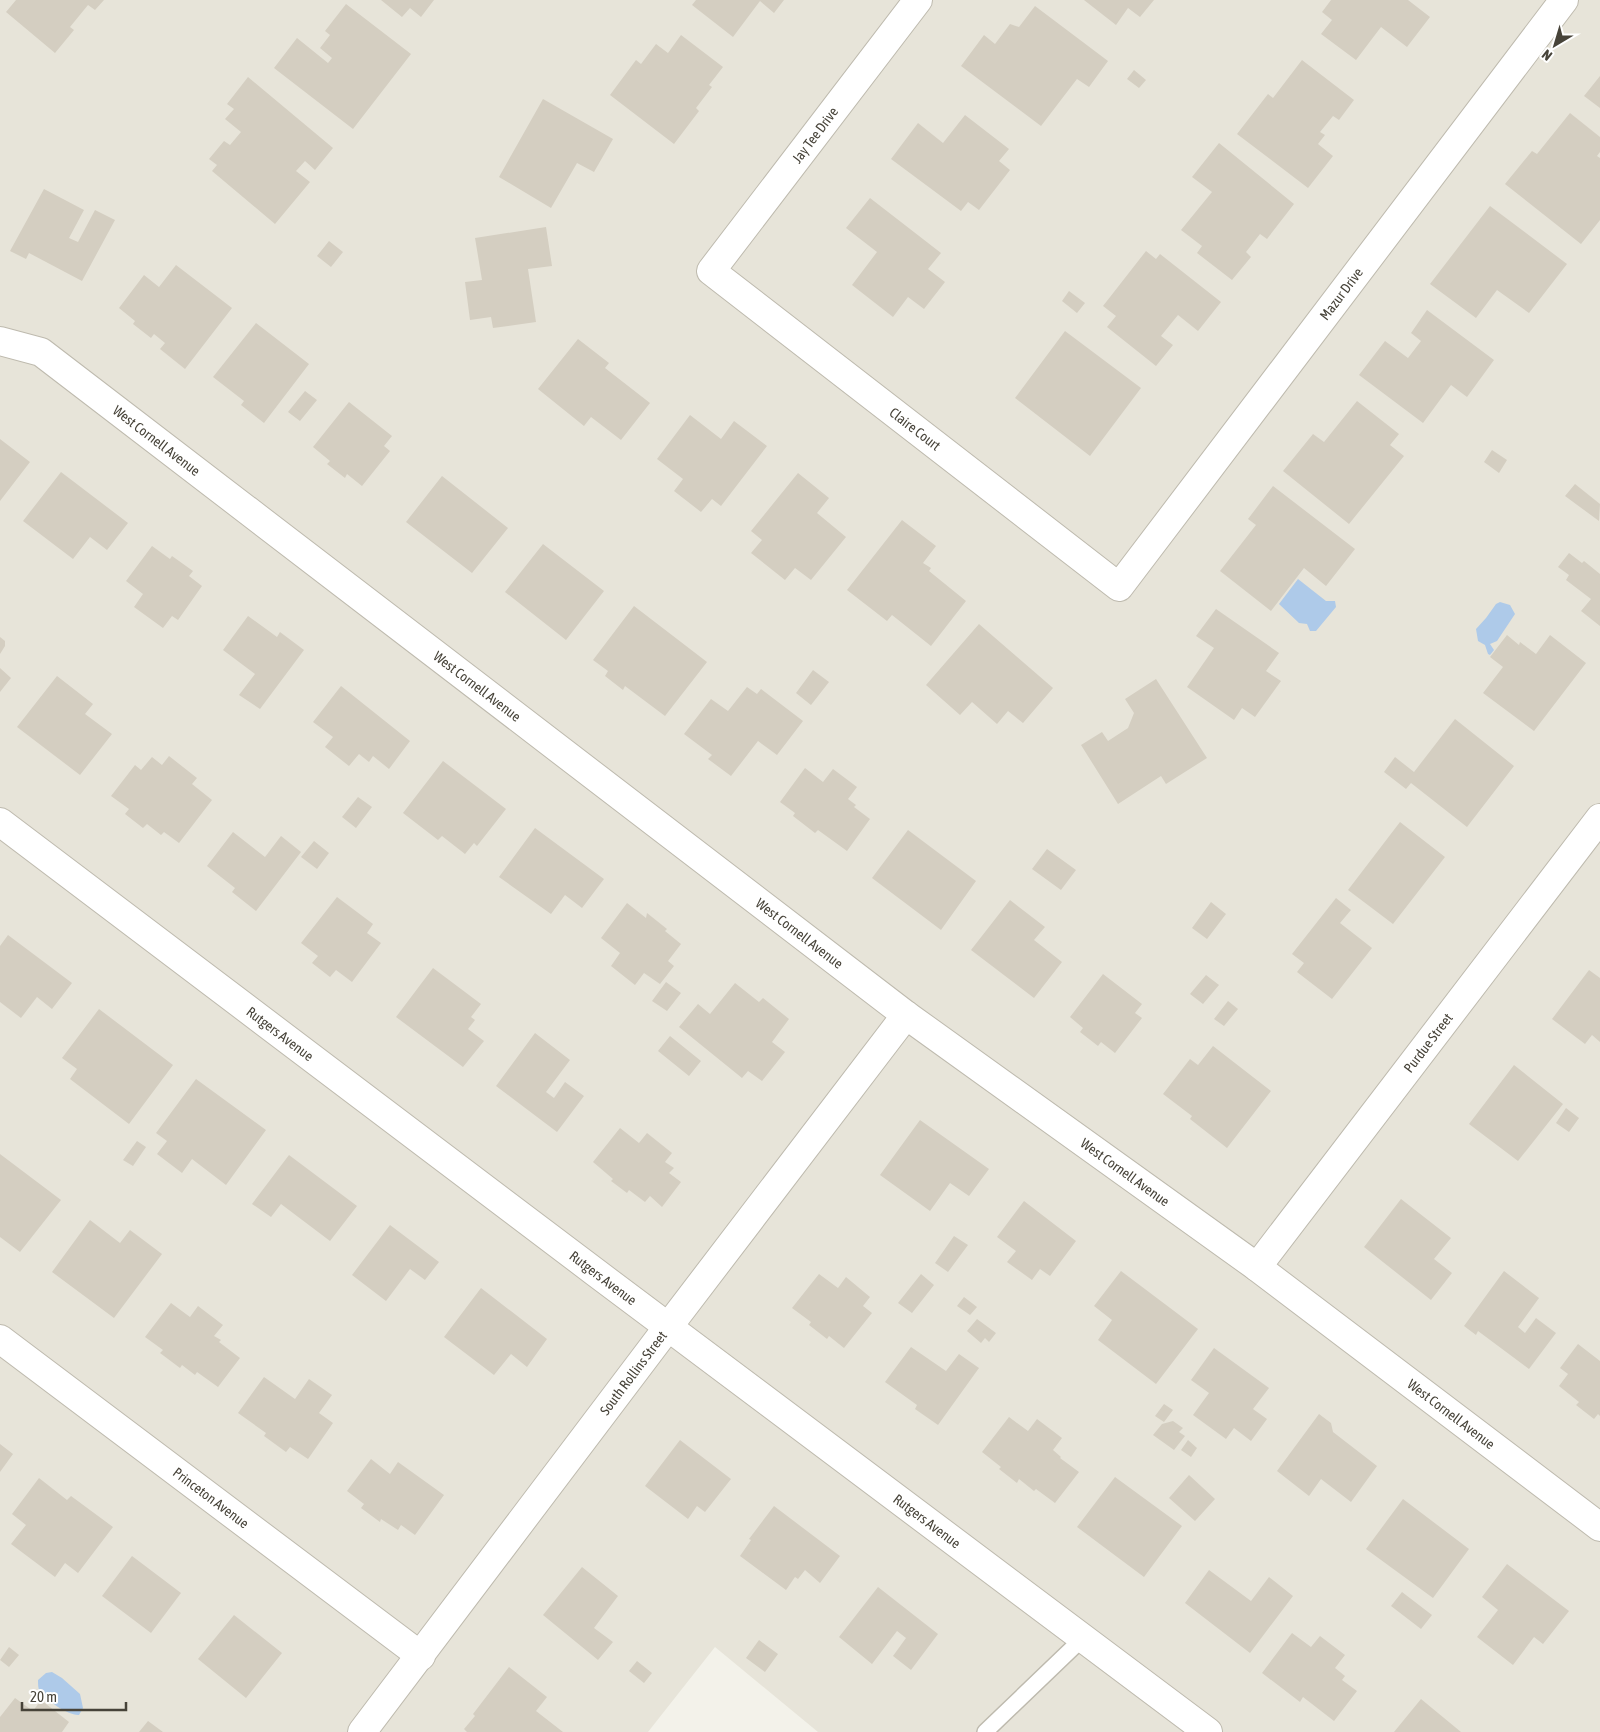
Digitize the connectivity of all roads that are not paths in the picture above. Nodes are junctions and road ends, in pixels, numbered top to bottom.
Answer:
1 (918, 0) edge
2 (1564, 0) edge
3 (711, 271) joint
4 (0, 341) edge
5 (1119, 587) joint
6 (1600, 818) edge
7 (0, 822) edge
8 (906, 1015) junction
9 (1257, 1267) junction
10 (668, 1327) junction
11 (0, 1339) edge
12 (1600, 1527) edge
13 (1083, 1638) junction
14 (420, 1656) junction
15 (362, 1732) edge
16 (985, 1732) edge
17 (1208, 1732) edge

1 - 3 street, Jay Tee Drive
2 - 5 street, Mazur Drive
3 - 5 street, Claire Court
4 - 8 street, West Cornell Avenue
6 - 9 street, Purdue Street
7 - 10 street, Rutgers Avenue
8 - 9 street, West Cornell Avenue
8 - 10 street, South Rollins Street
9 - 12 street, West Cornell Avenue
10 - 13 street, Rutgers Avenue
10 - 14 street, South Rollins Street
11 - 14 street, Princeton Avenue
13 - 16 lane
13 - 17 street, Rutgers Avenue
14 - 15 street, South Rollins Street

